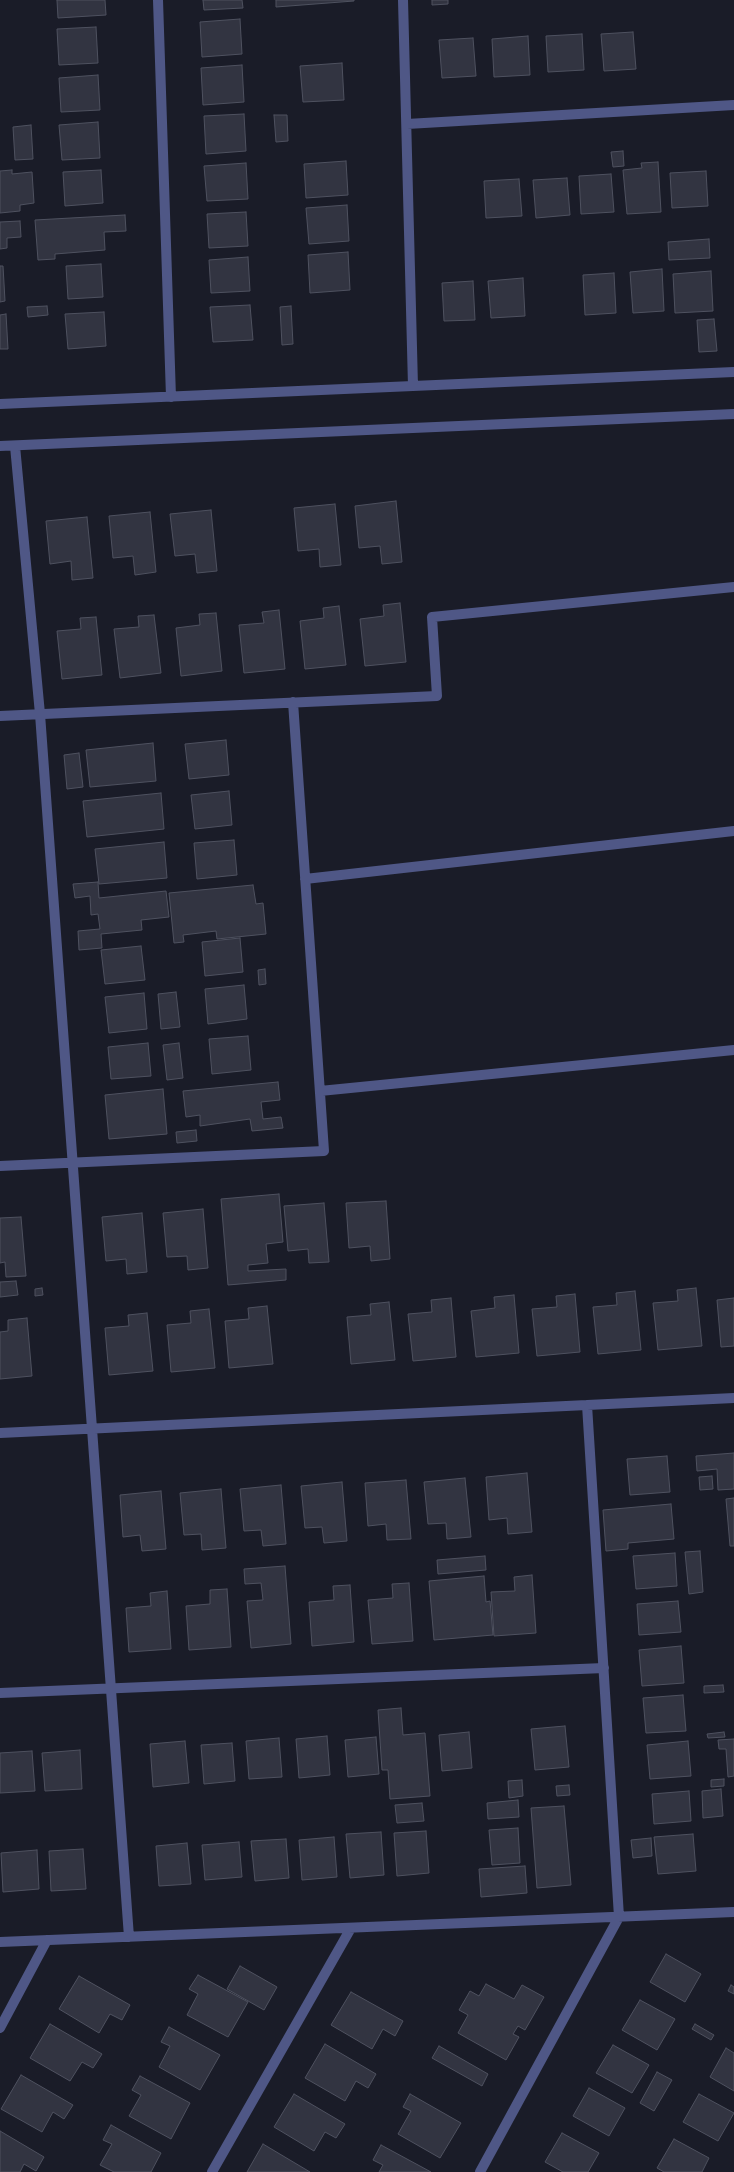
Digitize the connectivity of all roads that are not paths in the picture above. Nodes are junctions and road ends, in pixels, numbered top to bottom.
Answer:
1 (158, 0) edge
2 (403, 0) edge
3 (734, 104) edge
4 (407, 124) junction
5 (734, 372) edge
6 (413, 386) junction
7 (171, 397) junction
8 (0, 404) edge
9 (734, 414) edge
10 (0, 446) edge
11 (15, 446) junction
12 (734, 587) edge
13 (293, 702) junction
14 (40, 714) junction
15 (0, 716) edge
16 (734, 831) edge
17 (305, 879) junction
18 (734, 1050) edge
19 (320, 1091) junction
20 (72, 1163) junction
21 (0, 1166) edge
22 (734, 1398) edge
23 (587, 1405) junction
24 (92, 1429) junction
25 (0, 1433) edge
26 (604, 1668) junction
27 (111, 1688) junction
28 (0, 1693) edge
29 (734, 1912) edge
30 (619, 1917) junction
31 (351, 1928) junction
32 (129, 1937) junction
33 (47, 1940) junction
34 (0, 1942) edge
35 (0, 2028) edge
36 (212, 2172) edge
37 (480, 2172) edge

1 - 7 street
2 - 4 street
3 - 4 street
4 - 6 street
5 - 6 street
6 - 7 street
7 - 8 street
9 - 11 street
10 - 11 street
11 - 14 street
12 - 13 street
13 - 14 street
13 - 17 street
14 - 15 street
14 - 20 street
16 - 17 street
17 - 19 street
18 - 19 street
19 - 20 street
20 - 21 street
20 - 24 street
22 - 23 street
23 - 24 street
23 - 26 street
24 - 25 street
24 - 27 street
26 - 27 street
26 - 30 street
27 - 28 street
27 - 32 street
29 - 30 street
30 - 31 street
30 - 37 street
31 - 32 street
31 - 36 street
32 - 33 street
33 - 34 street
33 - 35 street

